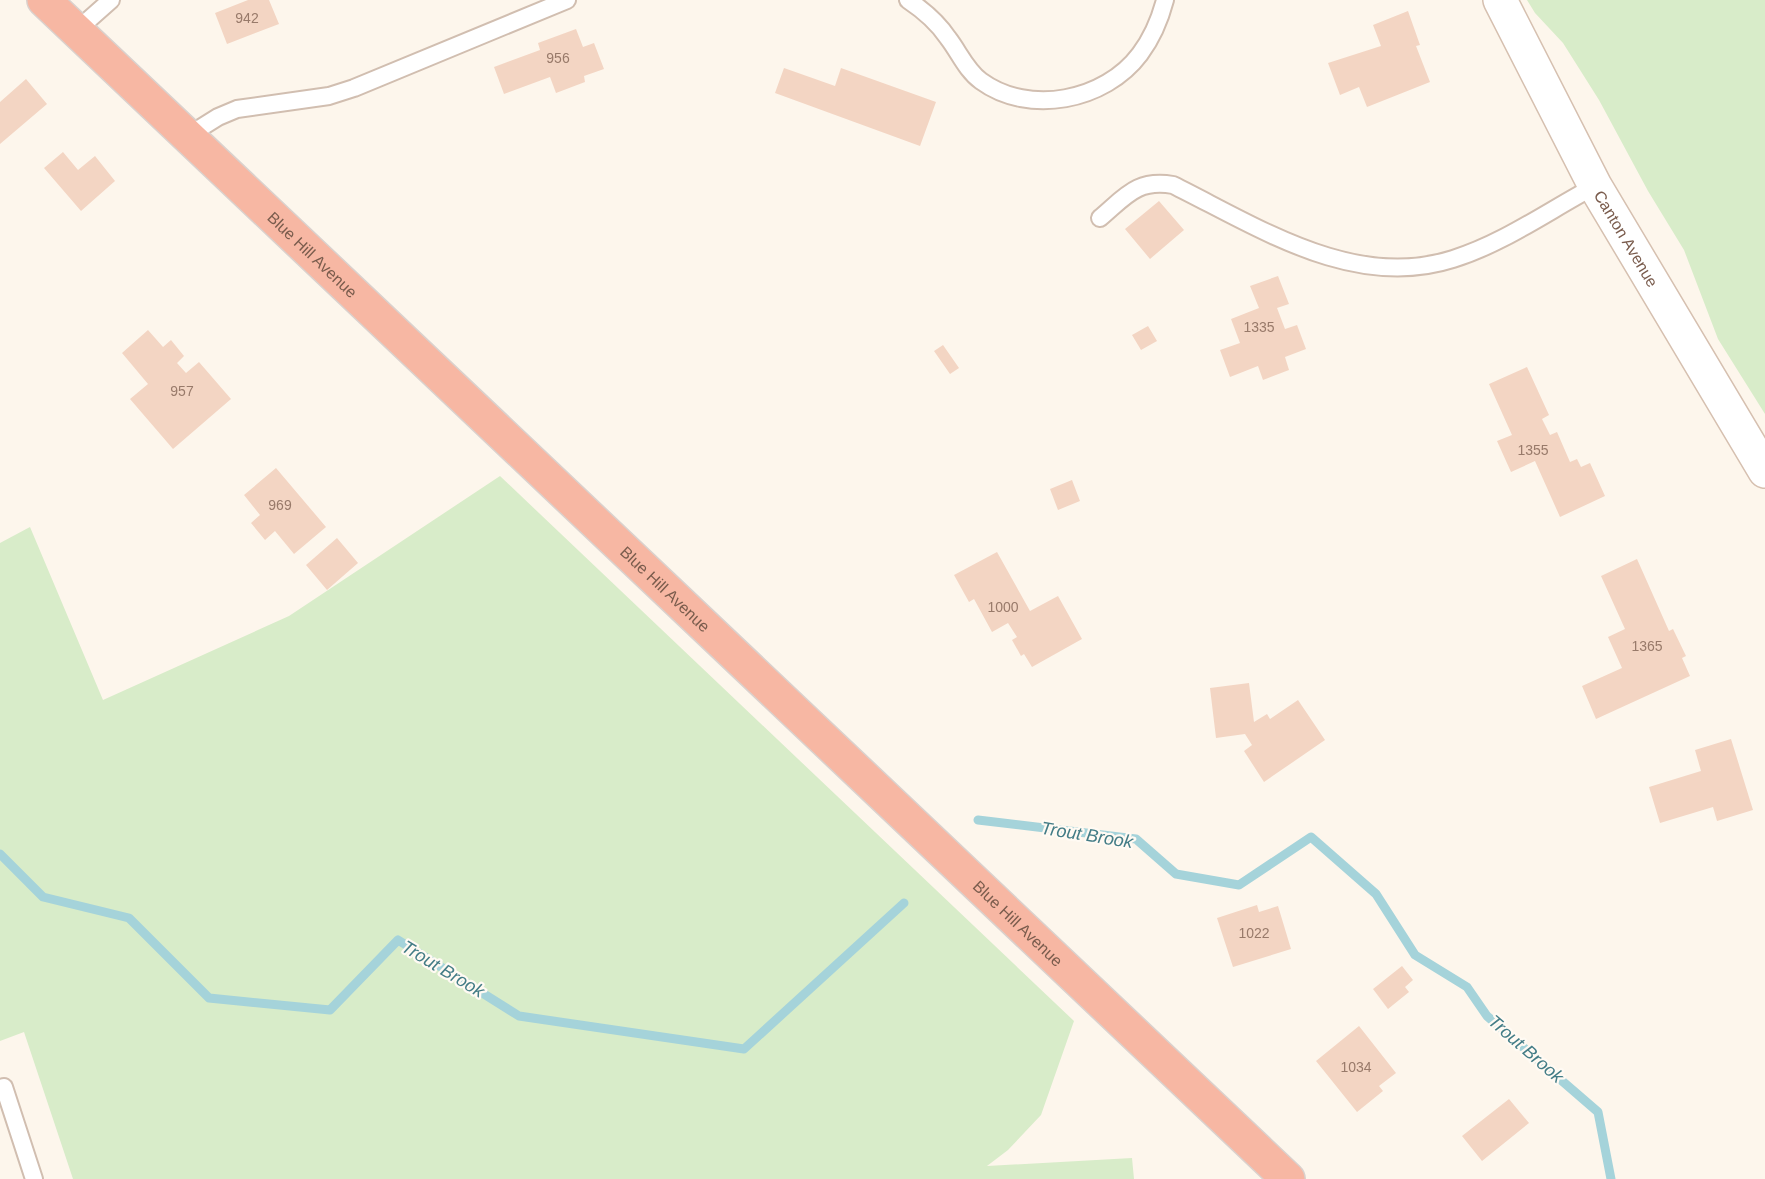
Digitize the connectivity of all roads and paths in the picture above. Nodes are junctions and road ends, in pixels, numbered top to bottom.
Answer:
1 (44, 0) edge
2 (111, 0) edge
3 (567, 0) edge
4 (908, 0) edge
5 (1165, 0) edge
6 (1500, 0) edge
7 (76, 31) junction
8 (189, 140) junction
9 (1595, 186) junction
10 (1100, 218) dead end
11 (1765, 471) edge
12 (0, 1088) edge
13 (34, 1179) edge
14 (1288, 1179) edge

1 - 7 highway, Blue Hill Avenue
2 - 7 lane
3 - 8 lane
4 - 5 lane
6 - 9 main road, Canton Avenue
7 - 8 highway, Blue Hill Avenue
8 - 14 highway, Blue Hill Avenue
9 - 10 lane
9 - 11 main road, Canton Avenue
12 - 13 lane

